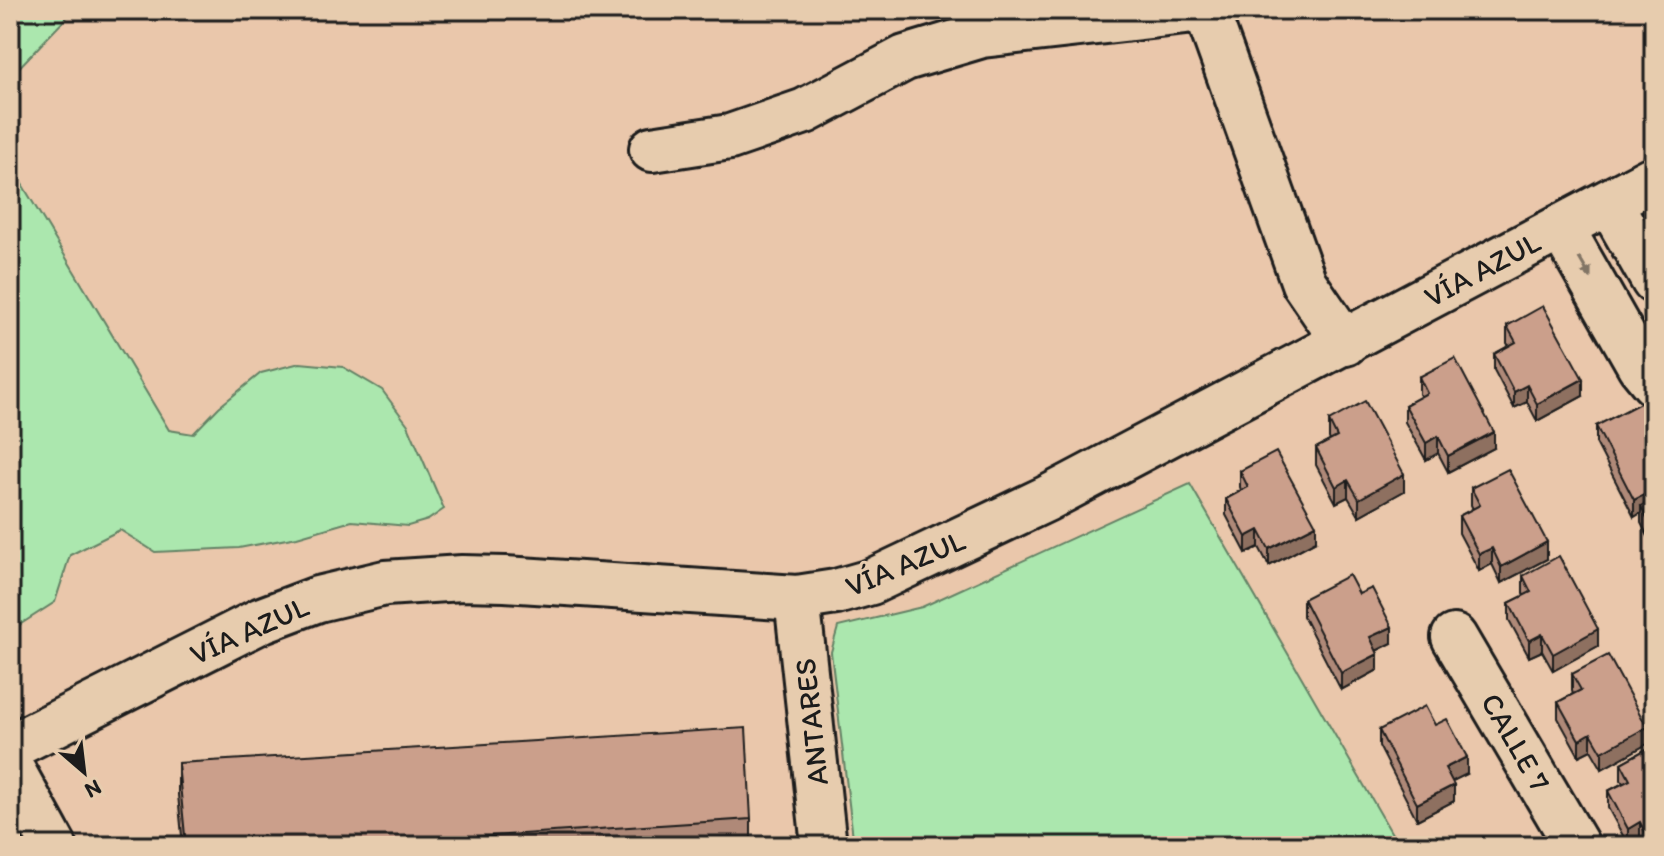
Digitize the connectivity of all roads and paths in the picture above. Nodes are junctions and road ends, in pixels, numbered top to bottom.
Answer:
1 (1205, 10) edge
2 (652, 149) dead end
3 (1654, 178) edge
4 (1609, 202) junction
5 (1561, 227) junction
6 (1654, 281) edge
7 (1345, 343) junction
8 (1654, 383) edge
9 (797, 598) junction
10 (1454, 637) dead end
11 (10, 747) edge
12 (10, 766) edge
13 (54, 846) edge
14 (824, 846) edge
15 (1577, 846) edge

1 - 2 street
1 - 7 street
3 - 4 street, VÍA AZUL
4 - 5 street, VÍA AZUL
4 - 6 street
5 - 7 street, VÍA AZUL
5 -> 8 street
7 - 9 street, VÍA AZUL
9 - 11 street, VÍA AZUL
9 - 14 street, ANTARES
10 - 15 street, CALLE 7
12 - 13 street

